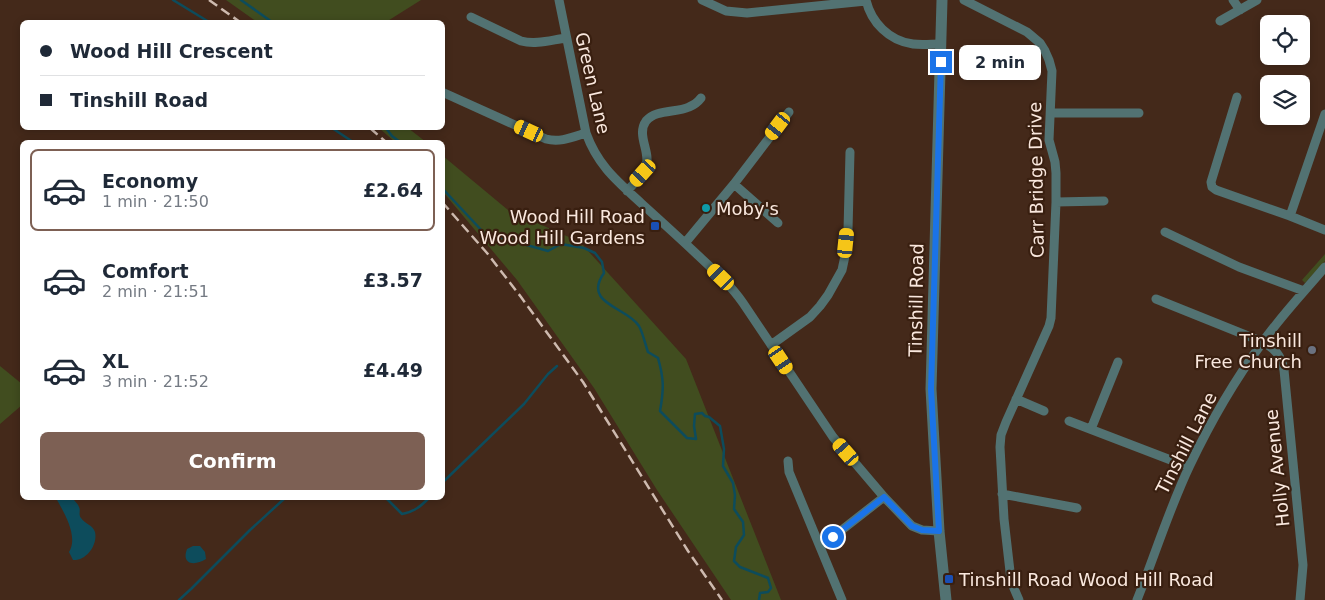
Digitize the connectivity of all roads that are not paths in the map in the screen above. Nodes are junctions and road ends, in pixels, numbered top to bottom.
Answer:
1 (559, 0) edge
2 (942, 0) edge
3 (964, 0) edge
4 (1233, 0) edge
5 (1257, 0) edge
6 (705, 1) edge
7 (866, 1) edge
8 (1240, 10) junction
9 (471, 17) dead end
10 (1220, 21) dead end
11 (566, 38) junction
12 (941, 44) junction
13 (445, 93) edge
14 (1237, 97) dead end
15 (701, 98) dead end
16 (789, 112) dead end
17 (1139, 112) dead end
18 (1050, 113) junction
19 (1325, 114) edge
20 (586, 133) junction
21 (850, 152) dead end
22 (734, 184) junction
23 (627, 190) junction
24 (1104, 201) dead end
25 (1056, 202) junction
26 (1290, 216) junction
27 (778, 223) dead end
28 (1325, 230) edge
29 (1165, 232) dead end
30 (685, 243) junction
31 (1325, 267) edge
32 (1304, 291) junction
33 (1156, 299) dead end
34 (1263, 342) junction
35 (771, 345) junction
36 (1118, 362) dead end
37 (1016, 399) junction
38 (1044, 411) dead end
39 (1069, 421) dead end
40 (1091, 429) junction
41 (788, 461) dead end
42 (1189, 467) junction
43 (1002, 494) junction
44 (884, 497) junction
45 (1077, 508) dead end
46 (939, 531) junction
47 (820, 547) junction
48 (842, 600) edge
49 (946, 600) edge
50 (1019, 600) edge
51 (1137, 600) edge
52 (1300, 600) edge

1 - 11 street, Green Lane
2 - 12 street, Tinshill Road
3 - 18 street, Carr Bridge Drive
4 - 8 street
5 - 8 street
6 - 7 street
7 - 12 street
8 - 10 street
9 - 11 street
11 - 20 street, Green Lane
12 - 46 street, Tinshill Road
13 - 20 street
14 - 26 street
15 - 23 street
16 - 22 street
17 - 18 street
18 - 25 street, Carr Bridge Drive
19 - 26 street
20 - 23 street, Green Lane
21 - 35 street
22 - 27 street
22 - 30 street
23 - 30 street, Green Lane
24 - 25 street
25 - 37 street, Carr Bridge Drive
26 - 28 street
29 - 32 street
30 - 35 street, Green Lane
31 - 32 street, Tinshill Lane
32 - 34 street, Tinshill Lane
33 - 34 street
34 - 42 street, Tinshill Lane
34 - 52 street, Holly Avenue
35 - 44 street, Green Lane
36 - 40 street
37 - 38 street
37 - 43 street, Carr Bridge Drive
39 - 40 street
40 - 42 street
41 - 47 street
42 - 51 street, Tinshill Lane
43 - 45 street
43 - 50 street, Carr Bridge Drive
44 - 46 street, Green Lane
44 - 47 street
46 - 49 street, Tinshill Road
47 - 48 street

